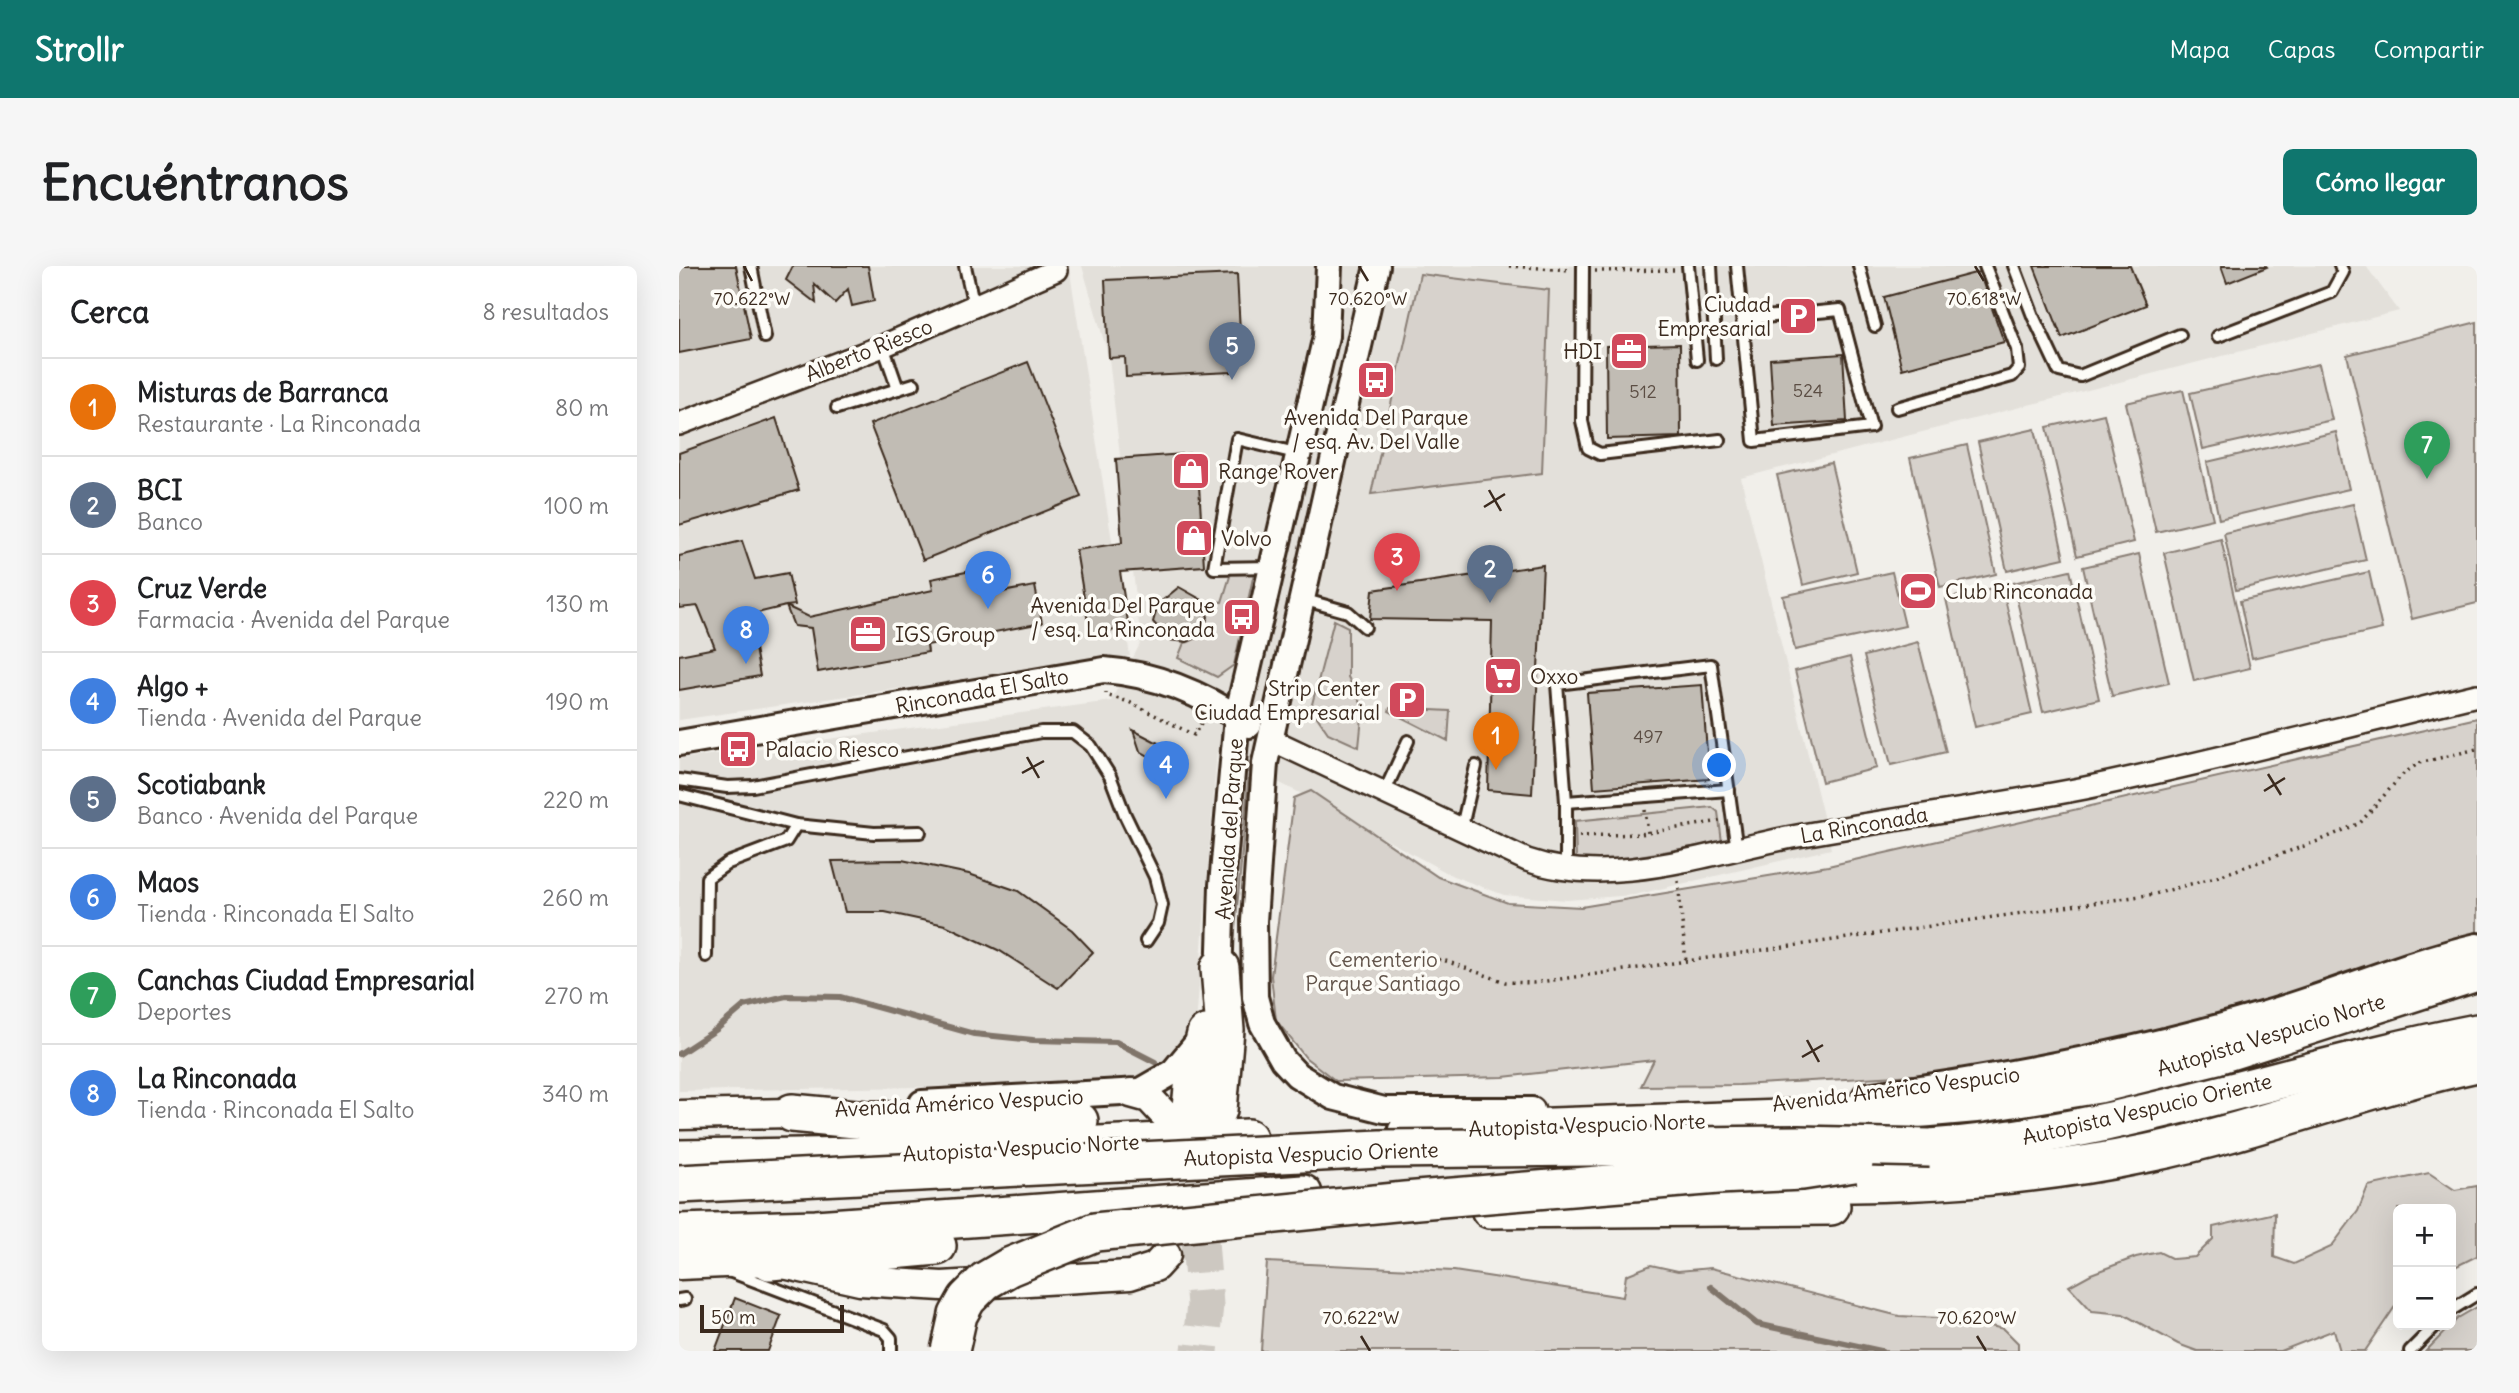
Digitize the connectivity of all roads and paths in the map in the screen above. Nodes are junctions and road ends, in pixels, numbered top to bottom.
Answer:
1 (751, 266) edge
2 (965, 266) edge
3 (1329, 266) edge
4 (1377, 266) edge
5 (1509, 266) edge
6 (1711, 266) edge
7 (1737, 266) edge
8 (1859, 266) edge
9 (1986, 266) edge
10 (2014, 266) edge
11 (2340, 266) edge
12 (1688, 267) edge
13 (1583, 268) edge
14 (1056, 270) dead end
15 (974, 306) junction
16 (1743, 319) junction
17 (1875, 326) dead end
18 (2180, 335) dead end
19 (2218, 336) dead end
20 (765, 337) dead end
21 (883, 346) junction
22 (1716, 359) dead end
23 (1697, 360) dead end
24 (914, 384) dead end
25 (898, 389) junction
26 (837, 408) dead end
27 (1897, 408) dead end
28 (679, 424) edge
29 (1720, 440) dead end
30 (1300, 454) junction
31 (1273, 567) junction
32 (1303, 599) junction
33 (1365, 627) dead end
34 (1104, 670) junction
35 (2477, 695) edge
36 (1237, 717) junction
37 (1194, 735) dead end
38 (1270, 739) junction
39 (1408, 741) dead end
40 (679, 743) edge
41 (2477, 749) edge
42 (1476, 766) dead end
43 (679, 780) edge
44 (1729, 790) junction
45 (1384, 793) junction
46 (679, 795) edge
47 (1644, 797) junction
48 (1566, 802) junction
49 (1733, 818) junction
50 (796, 825) junction
51 (1461, 831) junction
52 (920, 832) dead end
53 (1648, 833) junction
54 (1566, 835) junction
55 (1737, 850) junction
56 (1676, 862) junction
57 (1566, 871) junction
58 (1146, 941) dead end
59 (2477, 946) edge
60 (706, 956) dead end
61 (1686, 962) junction
62 (1383, 963) dead end
63 (1237, 969) junction
64 (2477, 972) edge
65 (2477, 999) edge
66 (1209, 1023) junction
67 (2477, 1033) edge
68 (2276, 1038) junction
69 (2477, 1063) edge
70 (1131, 1093) junction
71 (792, 1113) junction
72 (1190, 1114) junction
73 (679, 1115) edge
74 (1272, 1137) junction
75 (1930, 1148) junction
76 (2148, 1153) junction
77 (679, 1159) edge
78 (679, 1184) edge
79 (1419, 1211) dead end
80 (974, 1219) junction
81 (1095, 1232) junction
82 (679, 1233) edge
83 (1166, 1255) dead end
84 (694, 1260) edge
85 (770, 1261) junction
86 (679, 1265) edge
87 (2477, 1294) edge
88 (2456, 1307) edge
89 (2431, 1330) edge
90 (891, 1351) edge
91 (950, 1351) edge
92 (2410, 1351) edge

1 - 20 lane
2 - 15 lane
3 - 30 street, Avenida del Parque
4 - 32 street, Avenida del Parque
5 - 13 path
6 - 22 lane
7 - 16 lane
8 - 17 lane
9 - 27 lane
10 - 18 lane
11 - 19 lane
12 - 13 path
12 - 23 lane
13 - 29 lane
14 - 15 street, Alberto Riesco
15 - 21 street, Alberto Riesco
16 - 16 lane
21 - 25 lane
21 - 28 street, Alberto Riesco
24 - 25 lane
25 - 26 lane
30 - 31 street, Avenida del Parque
30 - 31 lane
31 - 36 street, Avenida del Parque
32 - 33 lane
32 - 38 street, Avenida del Parque
34 - 36 street, Rinconada El Salto
34 - 37 path
34 - 40 street, Rinconada El Salto
35 - 55 street, La Rinconada
36 - 38 street, Rinconada El Salto
36 - 63 street, Avenida del Parque
38 - 45 street, La Rinconada
38 - 63 street, Avenida del Parque
39 - 45 lane
41 - 61 path
42 - 51 lane
43 - 58 lane
44 - 47 lane
44 - 48 lane
44 - 49 lane
45 - 51 street, La Rinconada
46 - 50 lane
47 - 48 lane
47 - 53 path
48 - 54 lane
49 - 53 path
49 - 55 lane
50 - 52 lane
50 - 60 lane
51 - 57 street, La Rinconada
53 - 54 path
54 - 57 lane
55 - 56 street, La Rinconada
56 - 57 street, La Rinconada
56 - 61 path
59 - 63 street, Avenida Américo Vespucio
61 - 62 path
63 - 66 street, Avenida del Parque
63 - 72 highway
64 - 68 highway, Autopista Vespucio Norte
65 - 68 highway, Autopista Vespucio Oriente
66 - 70 street, Avenida Américo Vespucio
66 - 72 highway
67 - 75 highway, Autopista Vespucio Oriente
68 - 74 highway, Autopista Vespucio Norte
69 - 76 highway
70 - 71 street, Avenida Américo Vespucio
70 - 72 main road
71 - 73 main road, Avenida Américo Vespucio
71 - 74 highway
74 - 77 highway, Autopista Vespucio Norte
75 - 78 highway, Autopista Vespucio Oriente, bridge
75 - 81 highway, bridge
76 - 79 highway
76 - 80 highway
80 - 82 highway
80 - 84 highway
81 - 85 highway, bridge
81 - 91 highway, bridge
83 - 85 main road
84 - 85 main road
84 - 86 main road
84 - 90 lane
87 - 88 lane
89 - 92 lane

